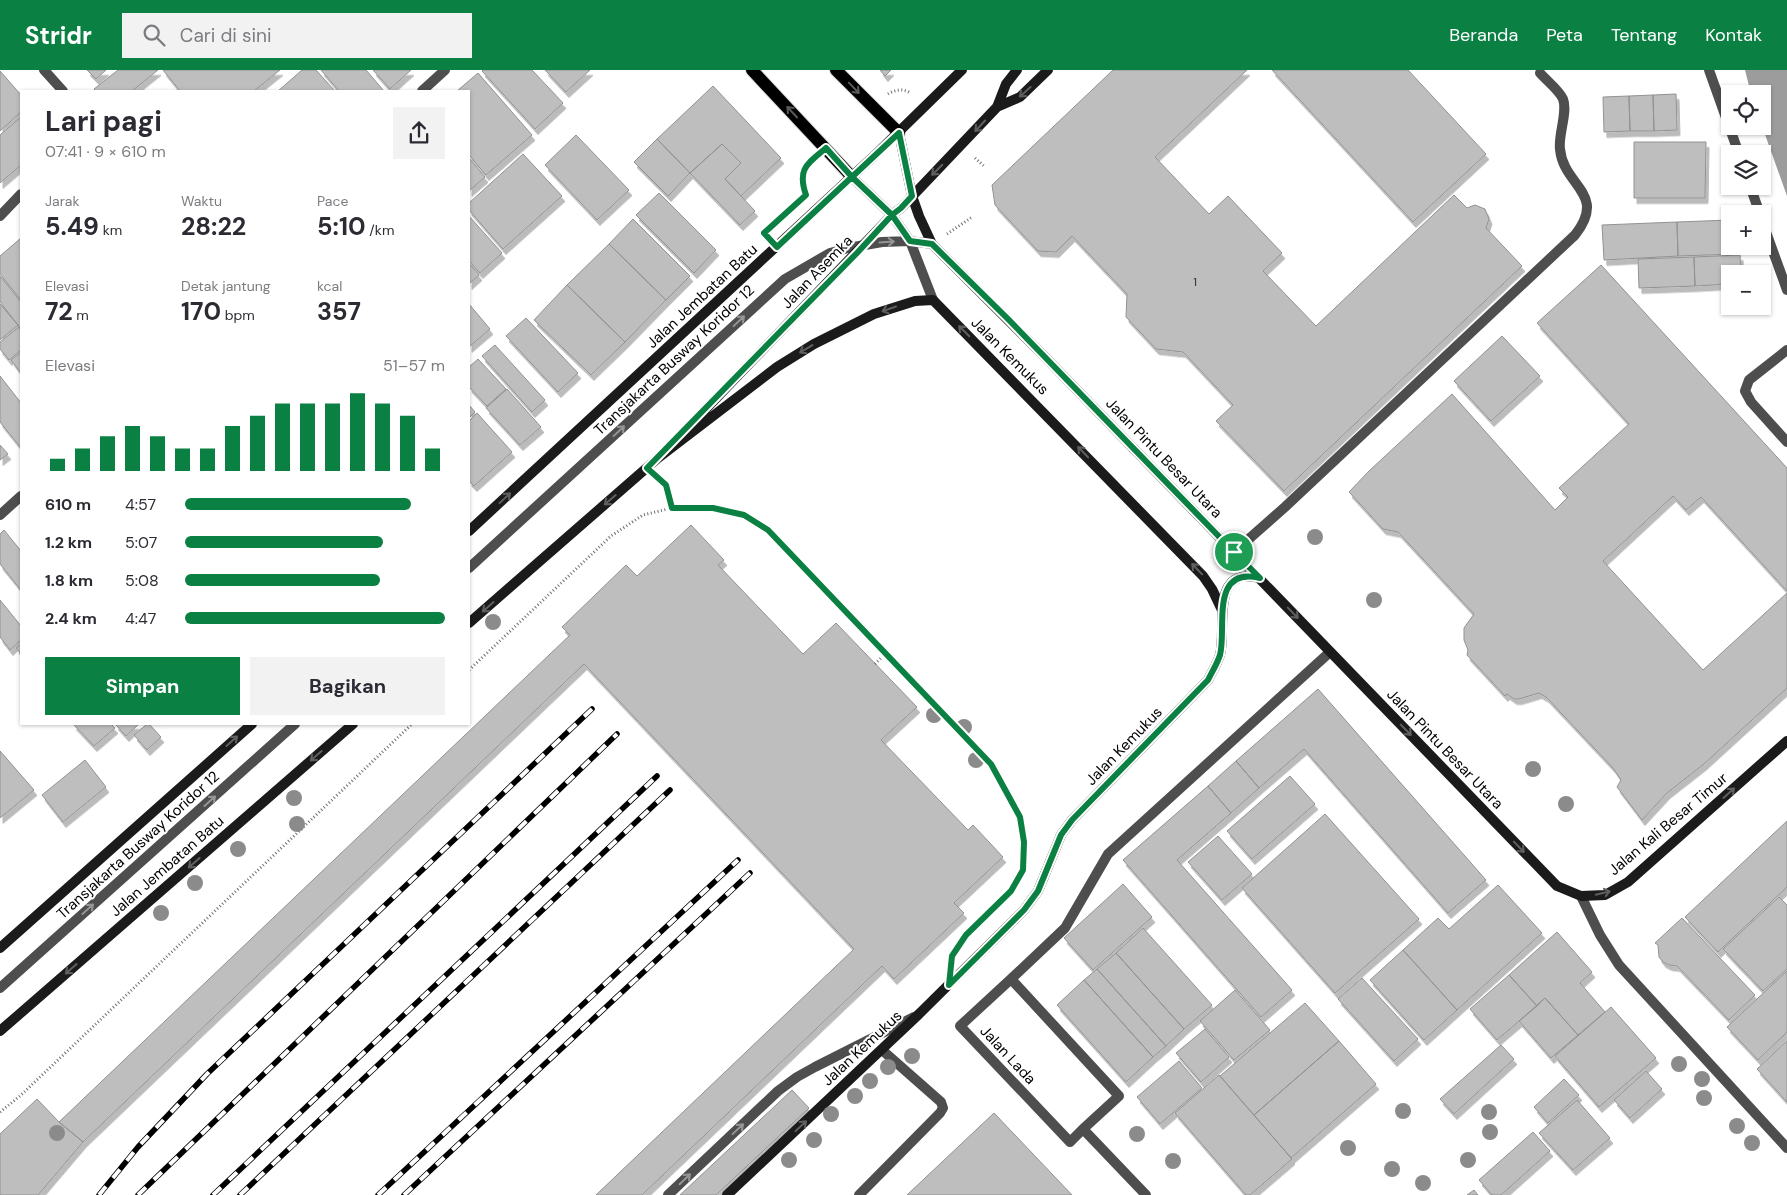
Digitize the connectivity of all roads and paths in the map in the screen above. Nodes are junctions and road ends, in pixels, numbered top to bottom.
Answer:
1 (44, 70) edge
2 (445, 70) edge
3 (752, 70) edge
4 (836, 70) edge
5 (958, 70) edge
6 (962, 70) edge
7 (1017, 70) edge
8 (1048, 70) edge
9 (1709, 70) edge
10 (1540, 73) dead end
11 (953, 80) junction
12 (62, 90) edge
13 (423, 90) edge
14 (871, 106) junction
15 (924, 108) junction
16 (997, 108) junction
17 (899, 133) junction
18 (1736, 145) edge
19 (826, 148) junction
20 (852, 177) junction
21 (20, 195) edge
22 (806, 195) dead end
23 (912, 196) junction
24 (892, 215) junction
25 (0, 216) edge
26 (972, 217) dead end
27 (910, 241) junction
28 (932, 244) junction
29 (864, 246) junction
30 (1771, 246) edge
31 (1787, 290) edge
32 (933, 300) junction
33 (1787, 350) edge
34 (1787, 442) edge
35 (658, 458) junction
36 (647, 468) junction
37 (20, 497) edge
38 (672, 508) junction
39 (0, 515) edge
40 (470, 530) edge
41 (1234, 552) junction
42 (470, 567) edge
43 (1260, 578) junction
44 (1222, 610) junction
45 (470, 622) edge
46 (1330, 652) junction
47 (886, 653) junction
48 (875, 664) dead end
49 (470, 669) edge
50 (251, 725) edge
51 (294, 725) edge
52 (352, 725) edge
53 (411, 725) edge
54 (1787, 741) edge
55 (1557, 886) joint
56 (1581, 896) junction
57 (962, 942) dead end
58 (0, 948) edge
59 (1011, 979) junction
60 (0, 988) edge
61 (920, 1014) junction
62 (0, 1032) edge
63 (882, 1050) junction
64 (0, 1112) edge
65 (1084, 1129) junction
66 (1787, 1148) edge
67 (668, 1195) edge
68 (727, 1195) edge
69 (859, 1195) edge
70 (1146, 1195) edge

1 - 12 street
2 - 13 street
19 -> 3 main road
4 -> 14 main road
5 - 11 main road
6 - 11 main road
7 - 16 main road, Jalan Asemka
8 -> 16 main road, Jalan Asemka
9 - 18 street
10 - 41 street
11 - 15 main road, Jalan Jembatan Batu
14 - 15 path
14 - 17 main road
15 - 17 main road, Jalan Jembatan Batu
16 -> 23 main road, Jalan Asemka
17 - 20 main road, Jalan Jembatan Batu
17 - 23 main road, Jalan Pintu Besar Utara
19 - 20 main road
19 - 22 path
20 - 24 street
40 -> 20 main road, Jalan Jembatan Batu
21 - 25 street
23 - 24 main road, Jalan Asemka
23 - 28 main road, Jalan Pintu Besar Utara
24 - 27 street
24 - 29 main road, Jalan Asemka
26 - 28 path
27 - 28 street, Transjakarta Busway Koridor 12
29 -> 27 street, Transjakarta Busway Koridor 12
27 - 32 street
28 - 41 main road, Jalan Pintu Besar Utara
29 - 35 main road, Jalan Asemka
42 -> 29 street, Transjakarta Busway Koridor 12
30 - 31 street
32 -> 35 main road
44 -> 32 main road, Jalan Kemukus
33 - 34 street
35 - 36 main road
36 - 38 path
36 -> 45 main road
37 - 39 street
38 - 47 path
38 - 49 path
41 - 43 main road, Jalan Pintu Besar Utara
43 - 44 main road
43 -> 46 main road, Jalan Pintu Besar Utara
44 - 61 main road, Jalan Kemukus
46 -> 55 main road, Jalan Pintu Besar Utara
46 - 59 street, Jalan Lada
47 - 48 path
47 - 57 path
58 -> 50 main road
60 -> 51 street, Transjakarta Busway Koridor 12
52 -> 62 main road, Jalan Jembatan Batu
53 - 64 path
56 -> 54 main road, Jalan Kali Besar Timur
55 - 56 main road, Jalan Kali Besar Timur
56 - 66 street
59 - 65 street, Jalan Lada
59 - 65 street, Jalan Lada
61 - 63 main road, Jalan Kemukus
67 -> 61 street
68 -> 63 main road, Jalan Kemukus
63 - 69 street
65 - 70 street

